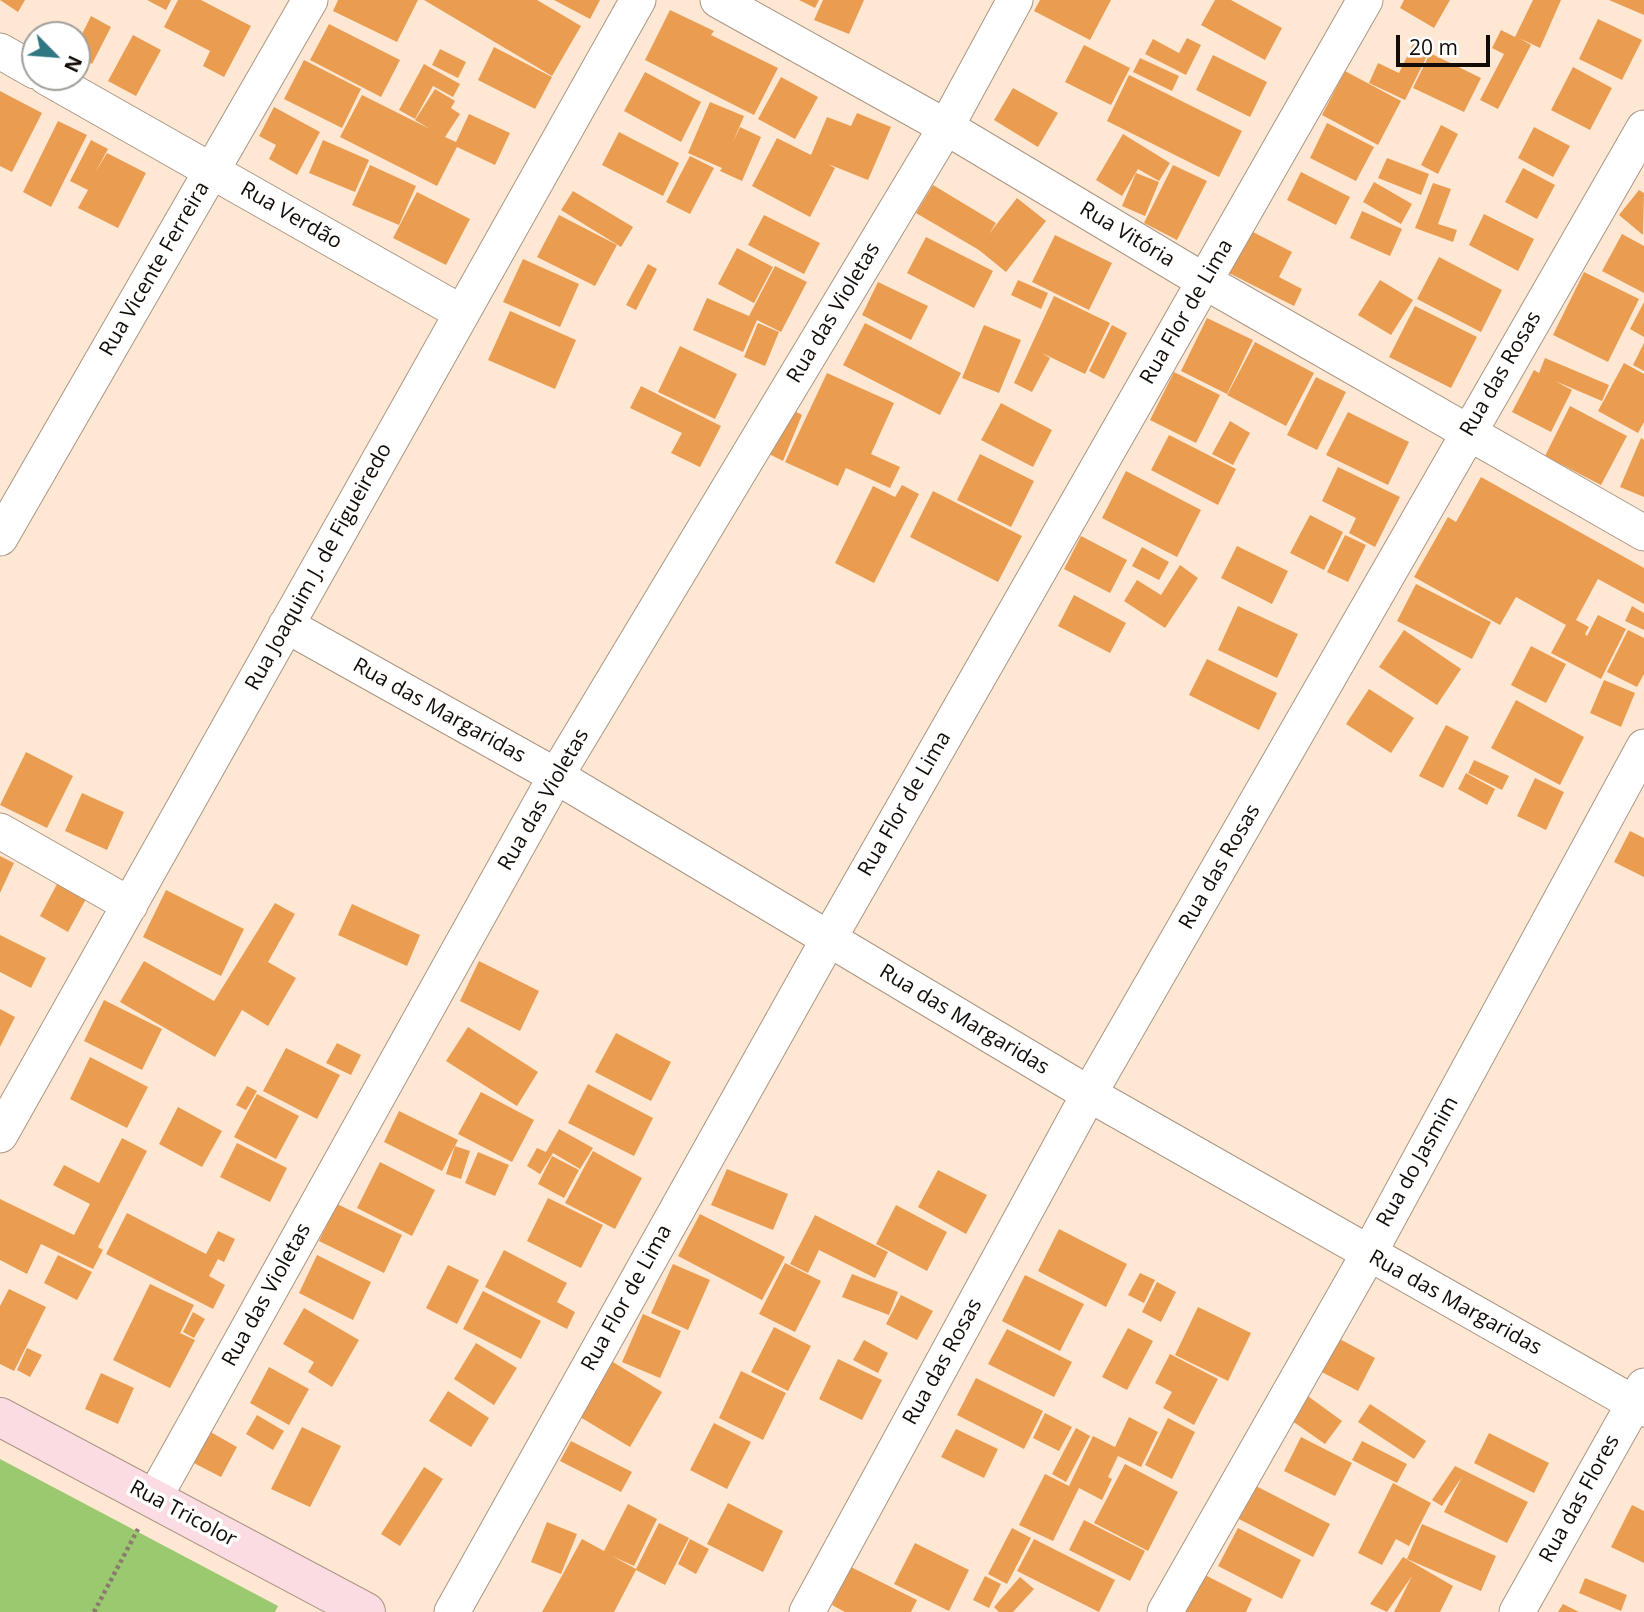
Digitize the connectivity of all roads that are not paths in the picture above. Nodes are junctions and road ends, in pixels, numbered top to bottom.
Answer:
1 (310, 0) edge
2 (638, 0) edge
3 (718, 0) edge
4 (1015, 0) edge
5 (1365, 0) edge
6 (0, 51) edge
7 (21, 63) edge
8 (71, 91) edge
9 (946, 127) junction
10 (1644, 128) edge
11 (212, 171) junction
12 (1204, 281) junction
13 (463, 313) junction
14 (1468, 432) junction
15 (1644, 533) edge
16 (0, 538) edge
17 (286, 625) junction
18 (1644, 747) edge
19 (556, 776) junction
20 (0, 831) edge
21 (130, 905) junction
22 (828, 940) junction
23 (1089, 1094) junction
24 (0, 1135) edge
25 (1368, 1255) junction
26 (1641, 1400) edge
27 (0, 1417) edge
28 (154, 1498) junction
29 (366, 1612) edge
30 (452, 1612) edge
31 (807, 1612) edge
32 (1166, 1612) edge
33 (1517, 1612) edge

1 - 11 street, Rua Vicente Ferreira
2 - 13 street, Rua Joaquim J. de Figueiredo
3 - 9 street, Rua Vitória
4 - 9 street, Rua das Violetas
5 - 12 street, Rua Flor de Lima
6 - 7 street
8 - 11 street, Rua Verdão
9 - 12 street, Rua Vitória
9 - 19 street, Rua das Violetas
10 - 14 street, Rua das Rosas
11 - 13 street, Rua Verdão
11 - 16 street, Rua Vicente Ferreira
12 - 14 street, Rua Vitória
12 - 22 street, Rua Flor de Lima
13 - 17 street, Rua Joaquim J. de Figueiredo
14 - 15 street, Rua Vitória
14 - 23 street, Rua das Rosas
17 - 19 street, Rua das Margaridas
17 - 21 street, Rua Joaquim J. de Figueiredo
18 - 25 street, Rua do Jasmim
19 - 22 street, Rua das Margaridas
19 - 28 street, Rua das Violetas
20 - 21 street
21 - 24 street, Rua Joaquim J. de Figueiredo
22 - 23 street, Rua das Margaridas
22 - 30 street, Rua Flor de Lima
23 - 25 street, Rua das Margaridas
23 - 31 street, Rua das Rosas
25 - 26 street, Rua das Margaridas
25 - 32 street, Rua do Jasmim
26 - 33 street, Rua das Flores
27 - 28 street, Rua Tricolor
28 - 29 street, Rua Tricolor

